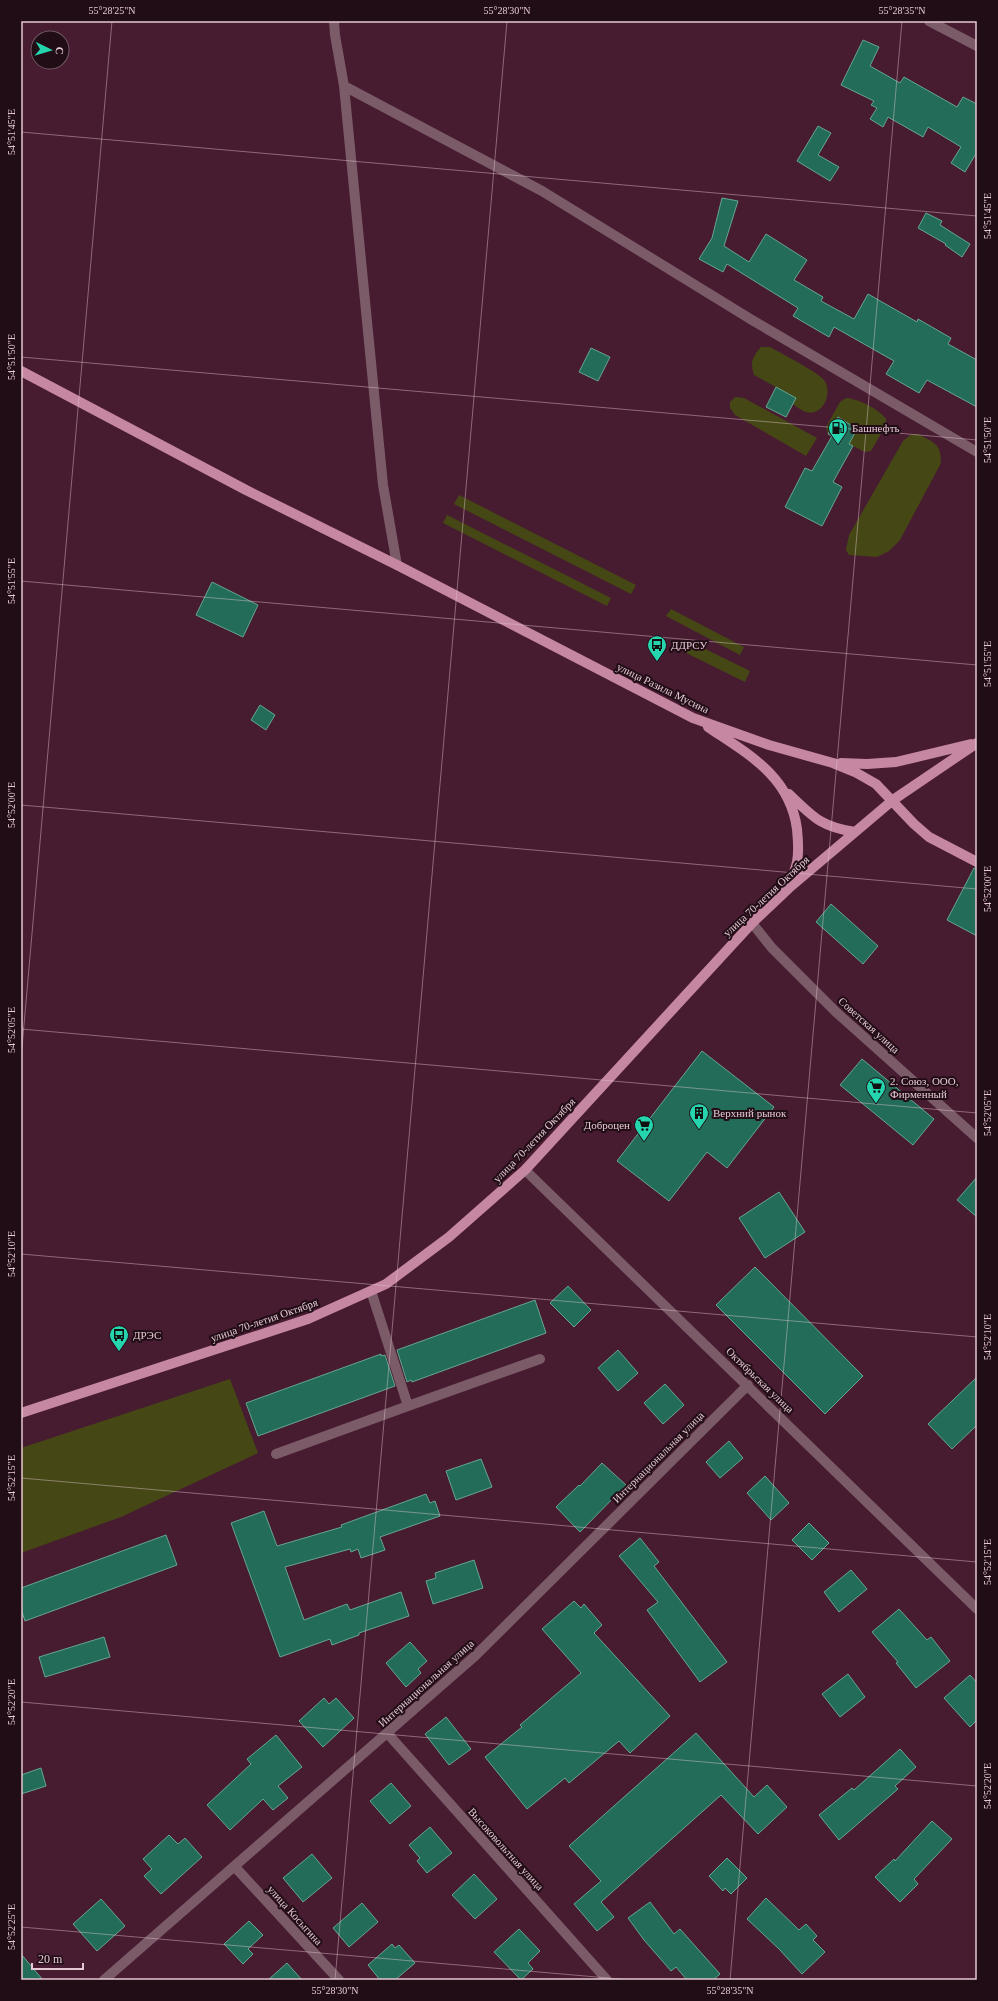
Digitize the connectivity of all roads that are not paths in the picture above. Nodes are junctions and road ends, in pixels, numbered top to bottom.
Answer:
1 (334, 21) edge
2 (929, 21) edge
3 (977, 46) edge
4 (344, 86) junction
5 (21, 371) edge
6 (977, 452) edge
7 (397, 565) junction
8 (693, 718) junction
9 (977, 743) edge
10 (833, 763) junction
11 (786, 792) junction
12 (893, 800) junction
13 (855, 832) junction
14 (977, 862) edge
15 (788, 888) junction
16 (752, 923) junction
17 (977, 1138) edge
18 (525, 1170) junction
19 (371, 1291) junction
20 (540, 1359) dead end
21 (748, 1385) junction
22 (408, 1406) junction
23 (21, 1413) edge
24 (276, 1454) dead end
25 (977, 1609) edge
26 (388, 1734) junction
27 (235, 1866) junction
28 (104, 1980) edge
29 (339, 1980) edge
30 (607, 1980) edge

1 - 4 street
2 - 3 street
4 - 6 street
4 - 7 street
5 - 7 main road, улица Разила Мусина
7 - 8 main road, улица Разила Мусина
8 - 10 main road, улица Разила Мусина
8 - 11 main road
9 - 10 main road
9 - 12 main road, улица 70-летия Октября
10 - 12 main road, улица Разила Мусина
11 - 13 main road
11 - 15 main road
12 - 13 main road, улица 70-летия Октября
12 - 14 main road, улица Разила Мусина
13 - 15 main road, улица 70-летия Октября
15 - 16 main road, улица 70-летия Октября
16 - 17 street, Советская улица
16 - 18 main road, улица 70-летия Октября
18 - 19 main road, улица 70-летия Октября
18 - 21 street, Октябрьская улица
19 - 22 street
19 - 23 main road, улица 70-летия Октября
20 - 22 street
21 - 25 street, Октябрьская улица
21 - 26 street, Интернациональная улица
22 - 24 street
26 - 27 street, Интернациональная улица
26 - 30 street, Высоковольтная улица
27 - 28 street, Интернациональная улица
27 - 29 street, улица Косыгина

